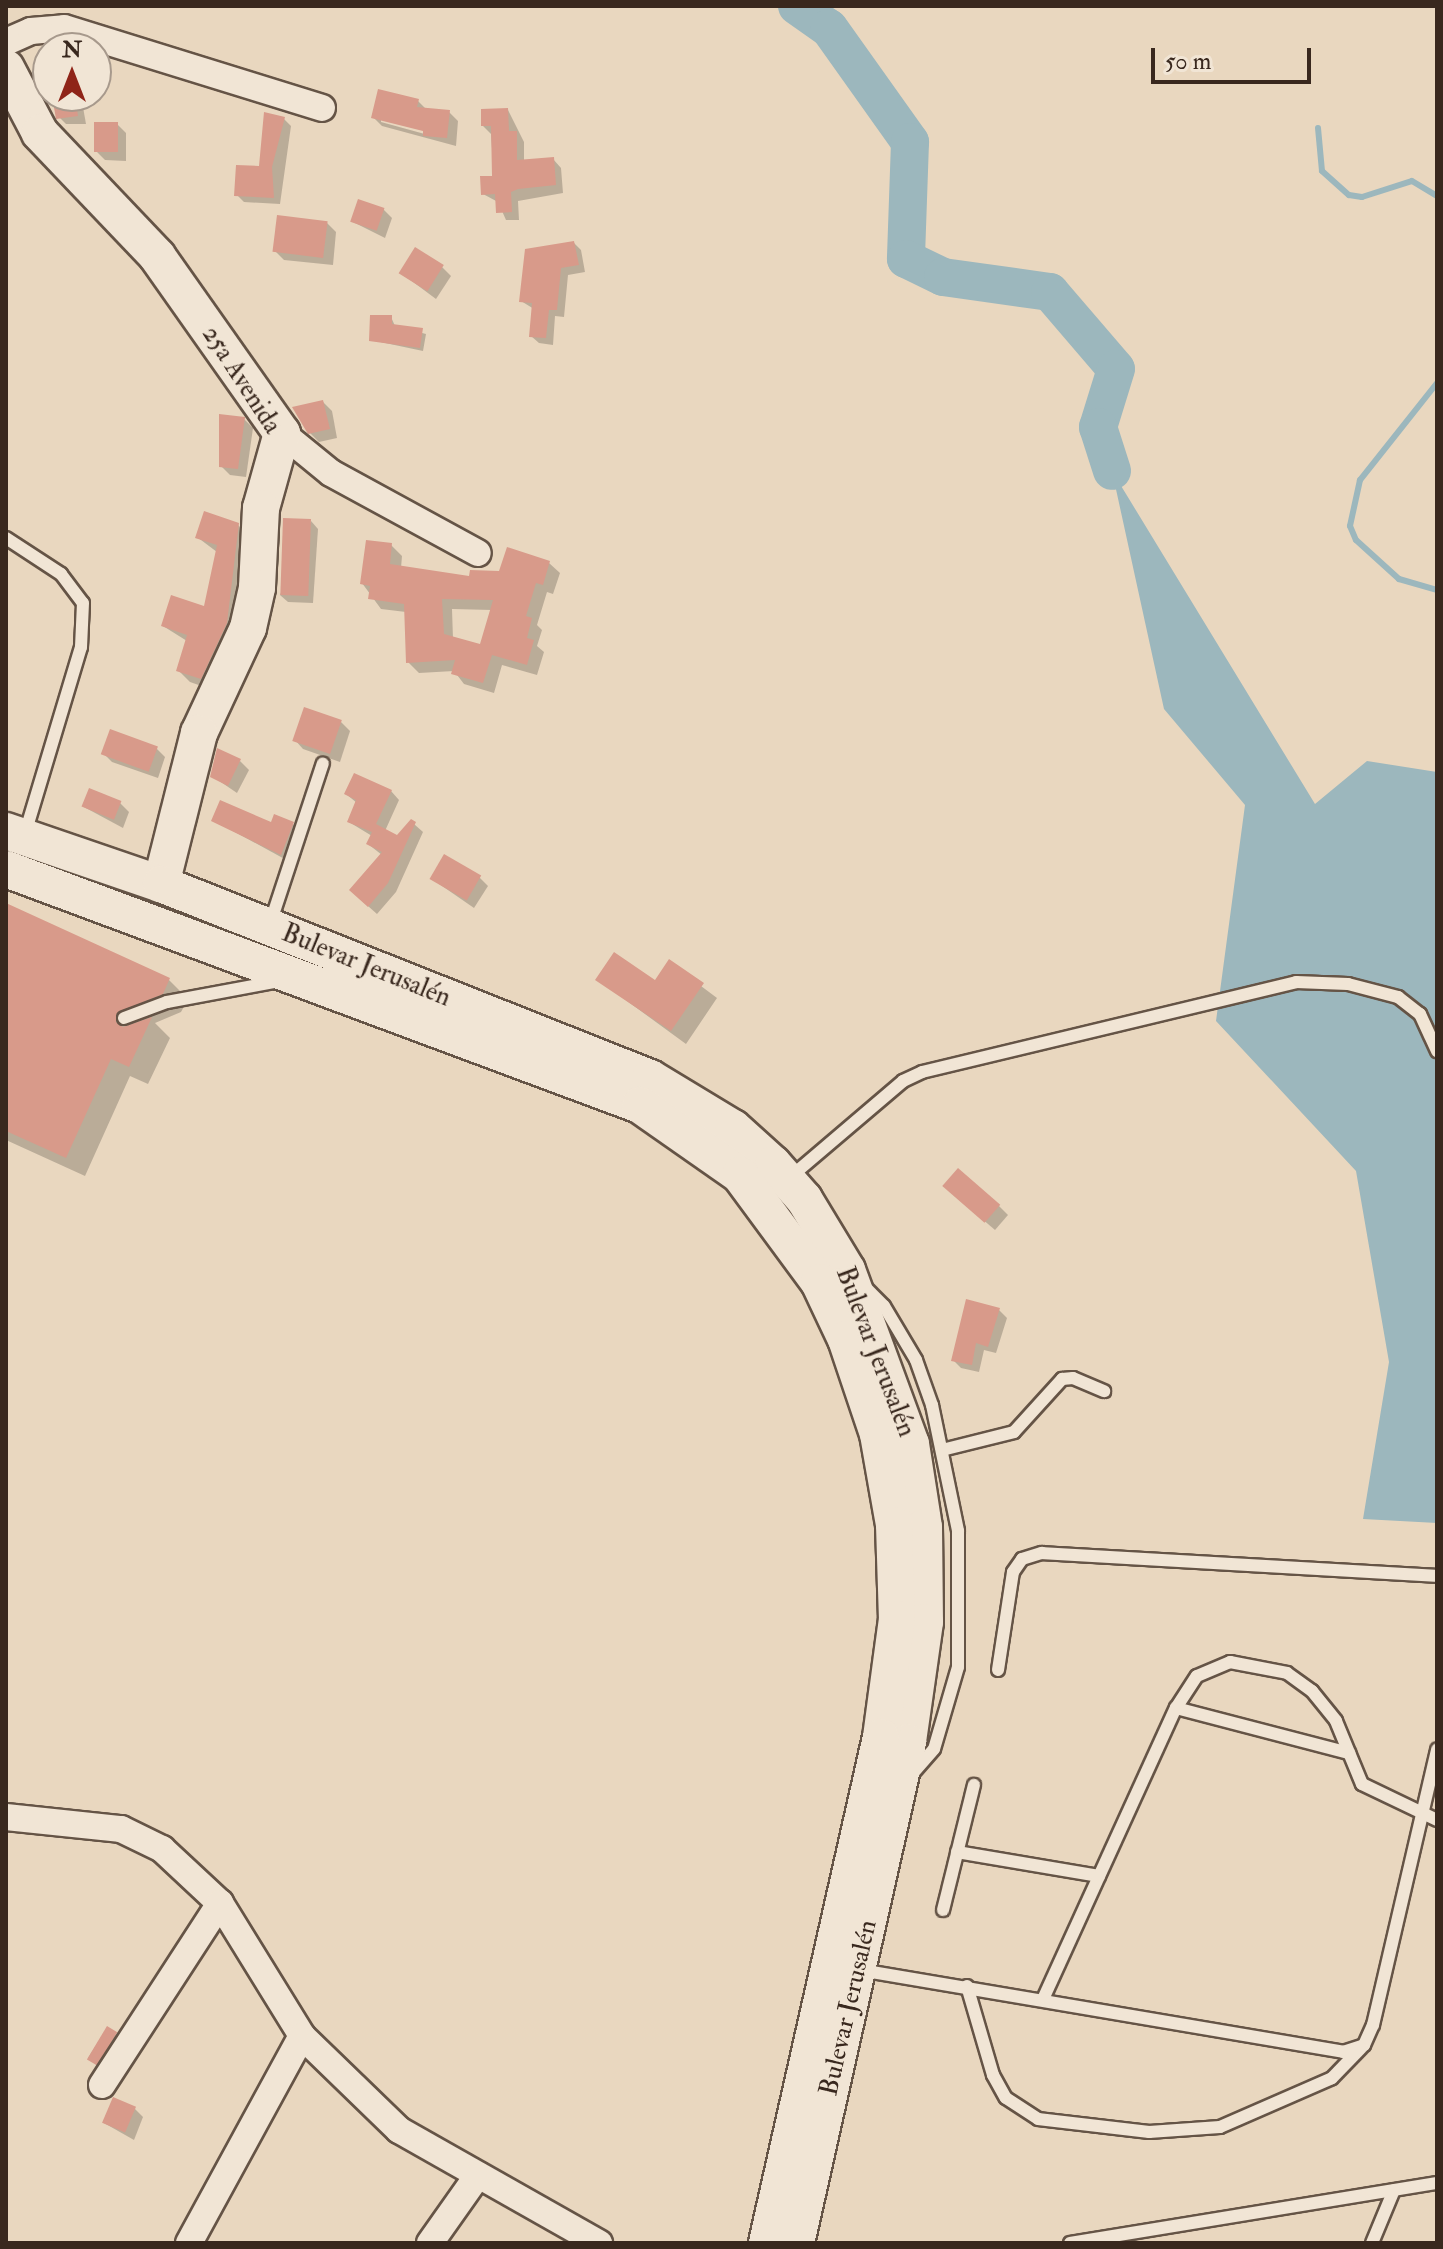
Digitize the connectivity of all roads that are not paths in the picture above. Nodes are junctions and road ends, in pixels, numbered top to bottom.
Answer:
1 (6, 42) edge
2 (6, 68) edge
3 (322, 108) dead end
4 (282, 433) junction
5 (6, 538) edge
6 (478, 553) dead end
7 (323, 763) dead end
8 (15, 834) edge
9 (6, 869) edge
10 (161, 884) junction
11 (269, 927) junction
12 (302, 977) junction
13 (124, 1018) dead end
14 (1437, 1051) edge
15 (774, 1191) junction
16 (847, 1270) junction
17 (1104, 1391) dead end
18 (942, 1450) junction
19 (1437, 1576) edge
20 (998, 1670) dead end
21 (1176, 1708) junction
22 (1437, 1749) edge
23 (1349, 1753) junction
24 (974, 1785) dead end
25 (898, 1790) junction
26 (1421, 1815) junction
27 (6, 1817) edge
28 (1437, 1820) edge
29 (957, 1852) junction
30 (1099, 1876) junction
31 (220, 1903) junction
32 (943, 1910) dead end
33 (857, 1969) junction
34 (967, 1986) junction
35 (1044, 1997) junction
36 (302, 2036) junction
37 (1364, 2045) junction
38 (102, 2085) dead end
39 (478, 2175) junction
40 (1437, 2183) edge
41 (1394, 2190) junction
42 (189, 2243) edge
43 (430, 2243) edge
44 (599, 2243) edge
45 (767, 2243) edge
46 (796, 2243) edge
47 (1070, 2243) edge
48 (1372, 2243) edge

1 - 3 street
2 - 4 main road, 25a Avenida
4 - 6 street
4 - 10 main road, 25a Avenida
5 - 8 lane
7 - 11 lane
8 - 10 main road, Bulevar Jerusalén
9 - 12 main road, Bulevar Jerusalén
10 - 11 main road, Bulevar Jerusalén
11 - 15 main road, Bulevar Jerusalén
12 - 13 lane
12 - 15 main road, Bulevar Jerusalén
14 - 15 lane
15 - 16 main road, Bulevar Jerusalén
15 - 45 main road, Bulevar Jerusalén
16 - 18 lane
16 - 25 main road, Bulevar Jerusalén
17 - 18 lane
18 - 25 lane
19 - 20 lane
21 - 23 lane
21 - 23 lane
21 - 30 lane
22 - 26 lane
23 - 26 lane
24 - 29 lane
25 - 33 main road, Bulevar Jerusalén
26 - 28 lane
26 - 37 lane
27 - 31 street
29 - 30 lane
29 - 32 lane
30 - 35 lane
31 - 36 street
31 - 38 street
33 - 34 lane
33 - 46 main road, Bulevar Jerusalén
34 - 35 lane
34 - 37 lane
35 - 37 lane
36 - 39 street
36 - 42 street
39 - 43 street
39 - 44 street
40 - 41 lane
41 - 47 lane
41 - 48 lane

